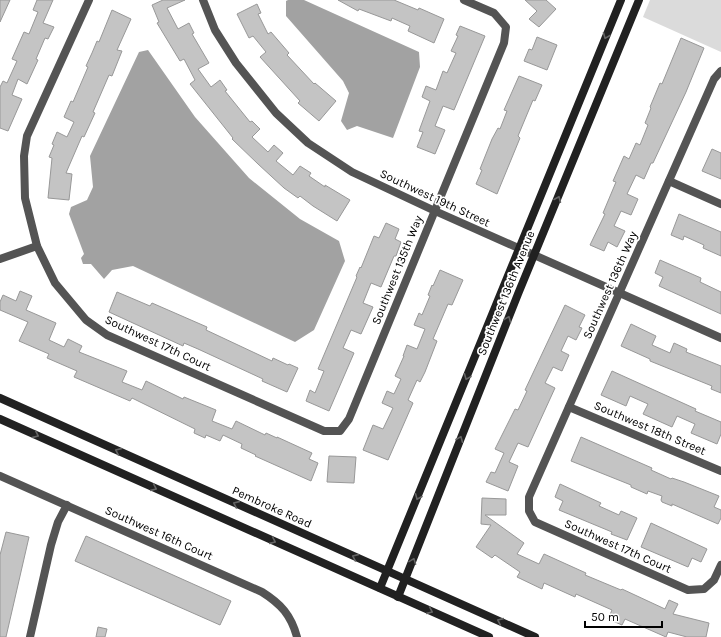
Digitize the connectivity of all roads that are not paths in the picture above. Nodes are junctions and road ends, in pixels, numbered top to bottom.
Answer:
1 (89, 0) edge
2 (203, 0) edge
3 (464, 0) edge
4 (621, 0) edge
5 (639, 0) edge
6 (721, 71) edge
7 (669, 181) junction
8 (721, 204) edge
9 (434, 211) junction
10 (37, 246) junction
11 (518, 248) junction
12 (534, 255) junction
13 (0, 259) edge
14 (619, 293) junction
15 (721, 338) edge
16 (0, 398) edge
17 (569, 407) junction
18 (0, 419) edge
19 (340, 431) joint
20 (721, 471) edge
21 (0, 476) edge
22 (67, 505) junction
23 (529, 511) joint
24 (721, 565) edge
25 (387, 570) junction
26 (406, 579) junction
27 (380, 588) junction
28 (398, 597) junction
29 (296, 633) edge
30 (30, 637) edge
31 (489, 637) edge
32 (535, 637) edge

1 - 10 street, Southwest 17th Court
2 - 9 street, Southwest 19th Street
3 - 9 street, Southwest 135th Way
4 -> 11 street, Southwest 136th Avenue
12 -> 5 street, Southwest 136th Avenue
6 - 7 street, Southwest 136th Way
7 - 8 street
7 - 14 street, Southwest 136th Way
9 - 11 street, Southwest 19th Street
9 - 19 street, Southwest 135th Way
10 - 13 street
10 - 19 street, Southwest 17th Court
11 - 12 street, Southwest 19th Street
11 -> 25 street, Southwest 136th Avenue
12 - 14 street, Southwest 19th Street
26 -> 12 street, Southwest 136th Avenue
14 - 15 street, Southwest 19th Street
14 - 17 street, Southwest 136th Way
25 -> 16 street, Pembroke Road
17 - 20 street, Southwest 18th Street
17 - 23 street, Southwest 136th Way
18 -> 27 street
21 - 22 street, Southwest 16th Court
22 - 29 street, Southwest 16th Court
22 - 30 street
23 - 24 street, Southwest 17th Court
25 - 26 street, Pembroke Road
25 - 27 street, Southwest 136th Avenue
26 - 28 street, Southwest 136th Avenue
32 -> 26 street, Pembroke Road
27 - 28 street
28 -> 31 street

